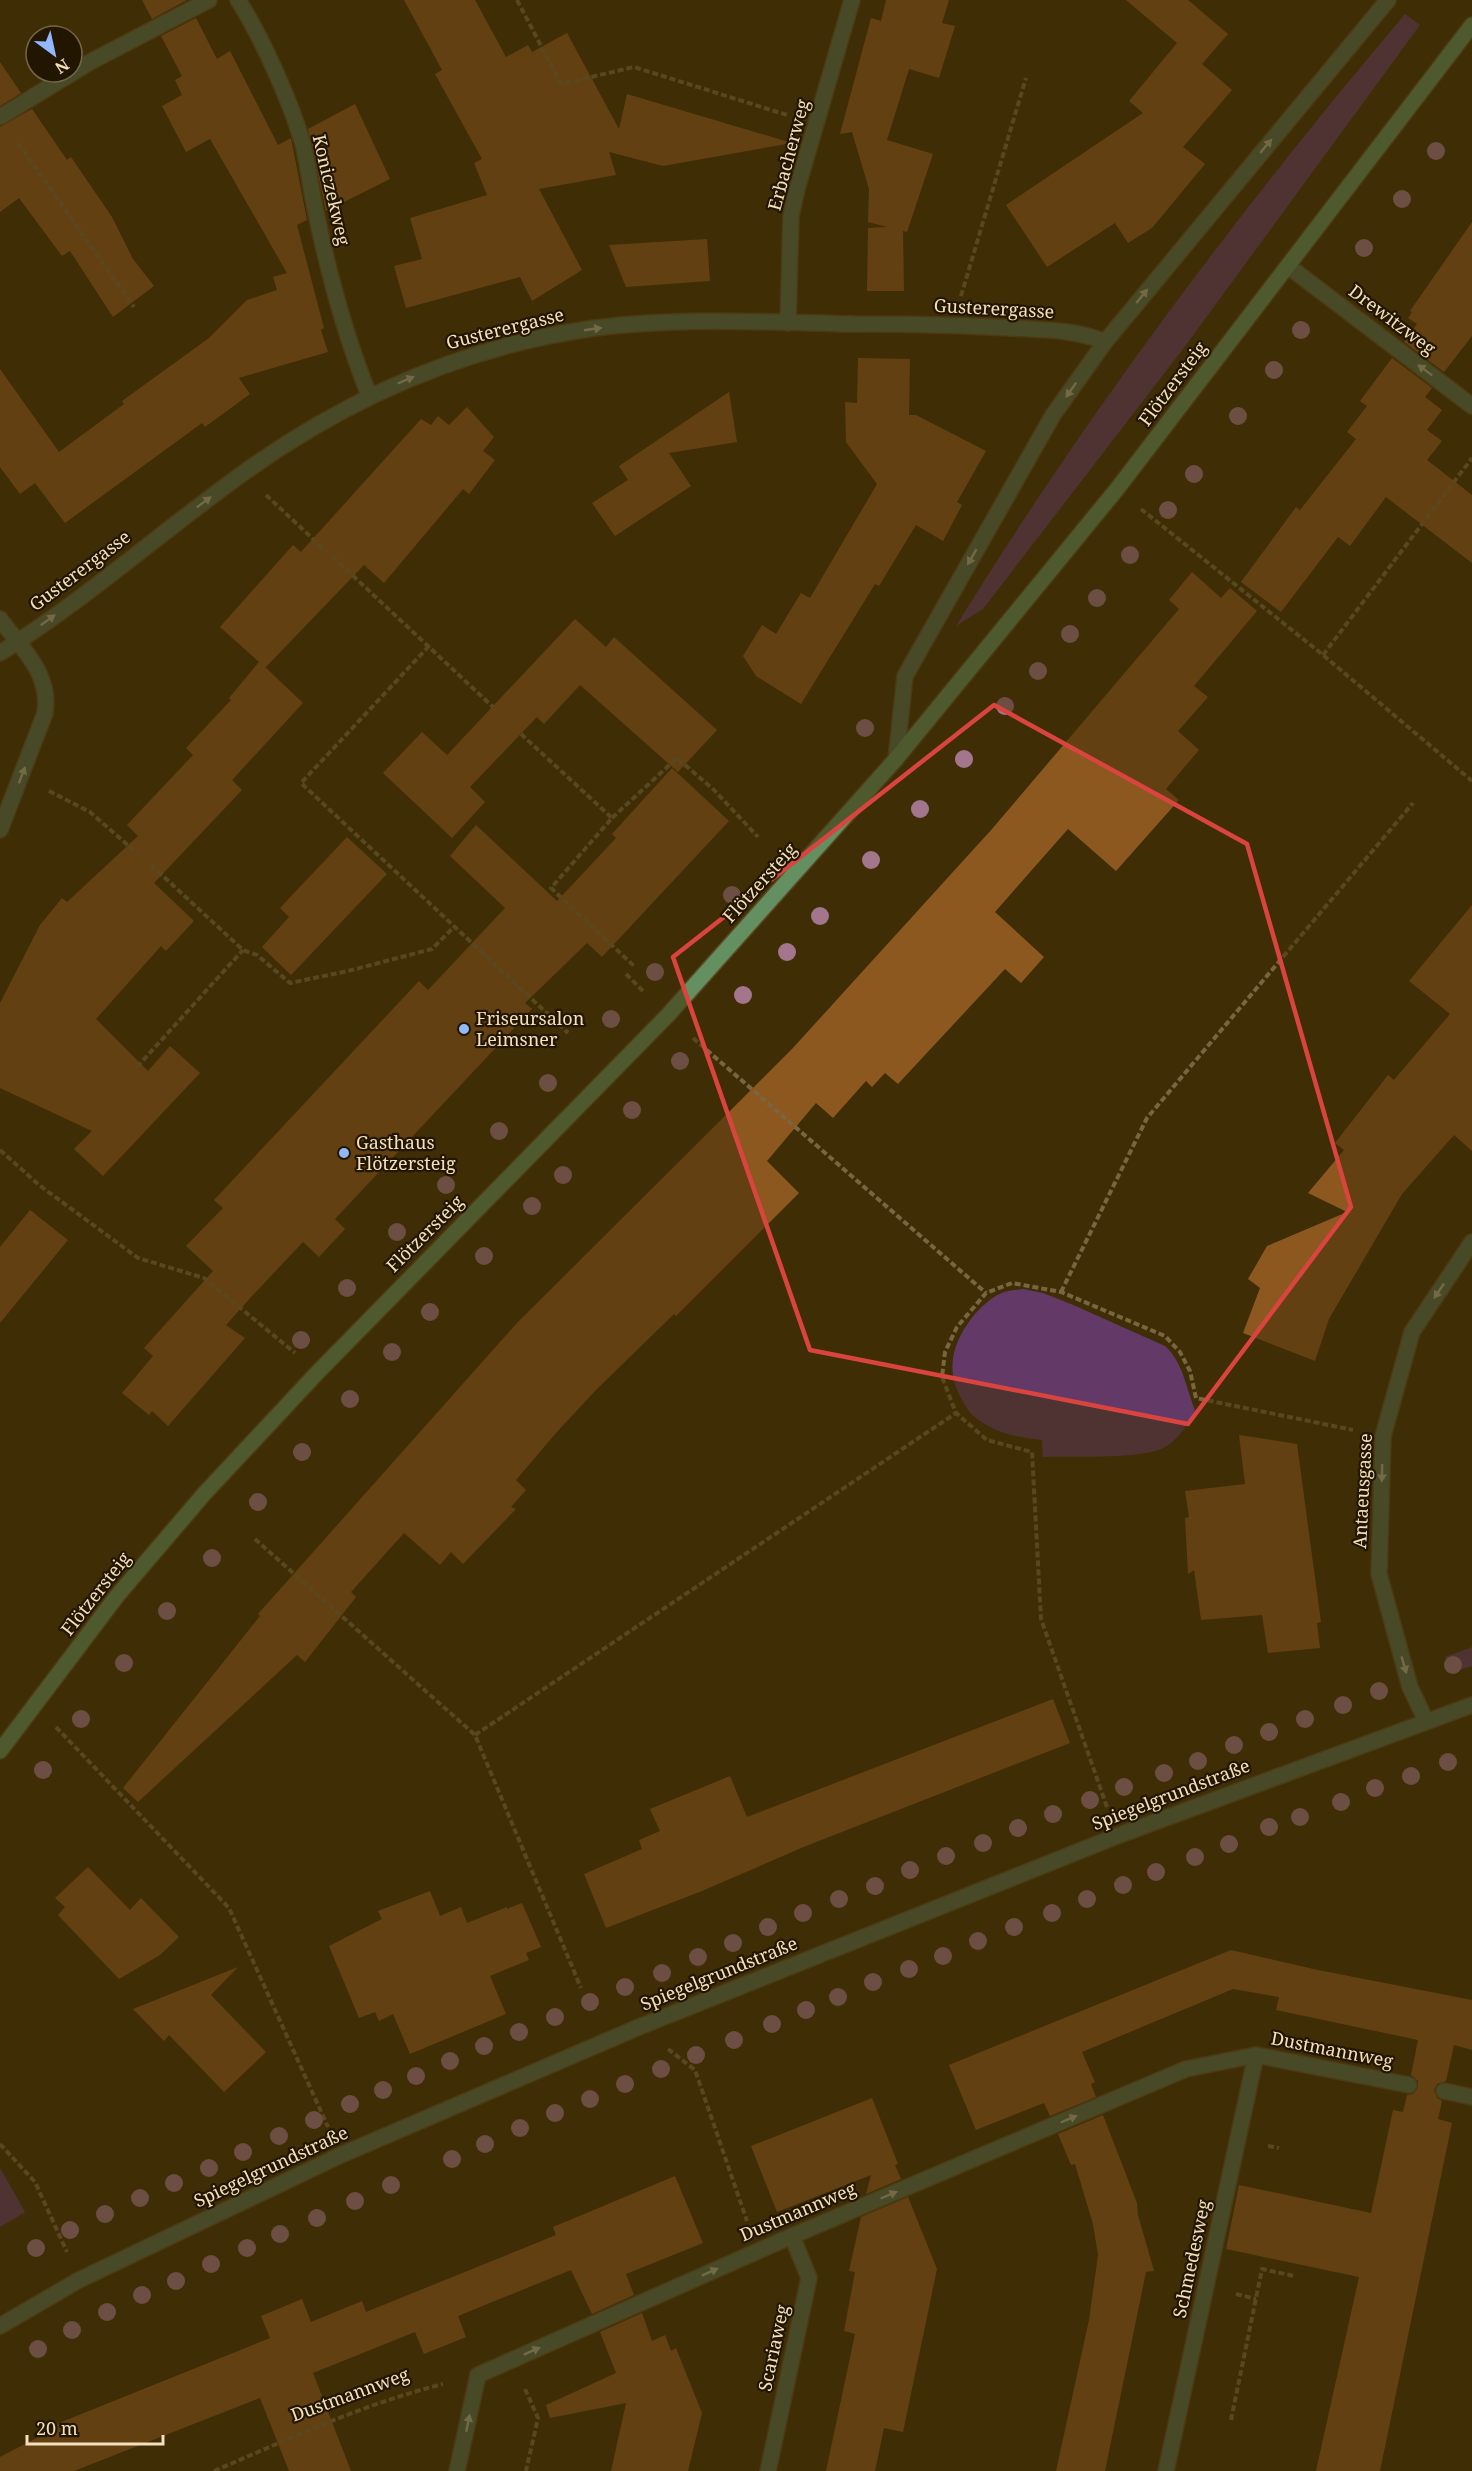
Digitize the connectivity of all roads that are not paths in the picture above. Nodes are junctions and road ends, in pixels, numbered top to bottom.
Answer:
1 (209, 0) edge
2 (238, 0) edge
3 (852, 0) edge
4 (1388, 0) edge
5 (1472, 25) edge
6 (0, 117) edge
7 (1288, 266) junction
8 (788, 323) junction
9 (1105, 342) junction
10 (369, 396) junction
11 (1472, 406) edge
12 (0, 619) edge
13 (17, 642) junction
14 (0, 653) edge
15 (896, 759) junction
16 (0, 830) edge
17 (1472, 1242) edge
18 (1472, 1705) edge
19 (1426, 1721) junction
20 (0, 1751) edge
21 (1256, 2055) junction
22 (1409, 2085) dead end
23 (1444, 2091) dead end
24 (1472, 2097) edge
25 (792, 2236) junction
26 (0, 2326) edge
27 (457, 2471) edge
28 (768, 2471) edge
29 (1166, 2471) edge

1 - 6 street
2 - 10 street, Koniczekweg
3 - 8 street, Erbacherweg
9 -> 4 street
5 - 7 main road, Flötzersteig
11 -> 7 street, Drewitzweg
7 - 15 main road, Flötzersteig
8 - 9 street, Gusterergasse
10 -> 8 street, Gusterergasse
9 -> 15 street
13 -> 10 street, Gusterergasse
12 - 13 street
13 - 14 street, Gusterergasse
16 -> 13 street
15 - 20 main road, Flötzersteig
17 -> 19 street, Antaeusgasse
18 - 19 street, Spiegelgrundstraße
19 - 26 street, Spiegelgrundstraße
21 - 22 street, Dustmannweg
25 -> 21 street, Dustmannweg
21 - 29 street, Schmedesweg
23 - 24 street
27 -> 25 street, Dustmannweg
25 - 28 street, Scariaweg

